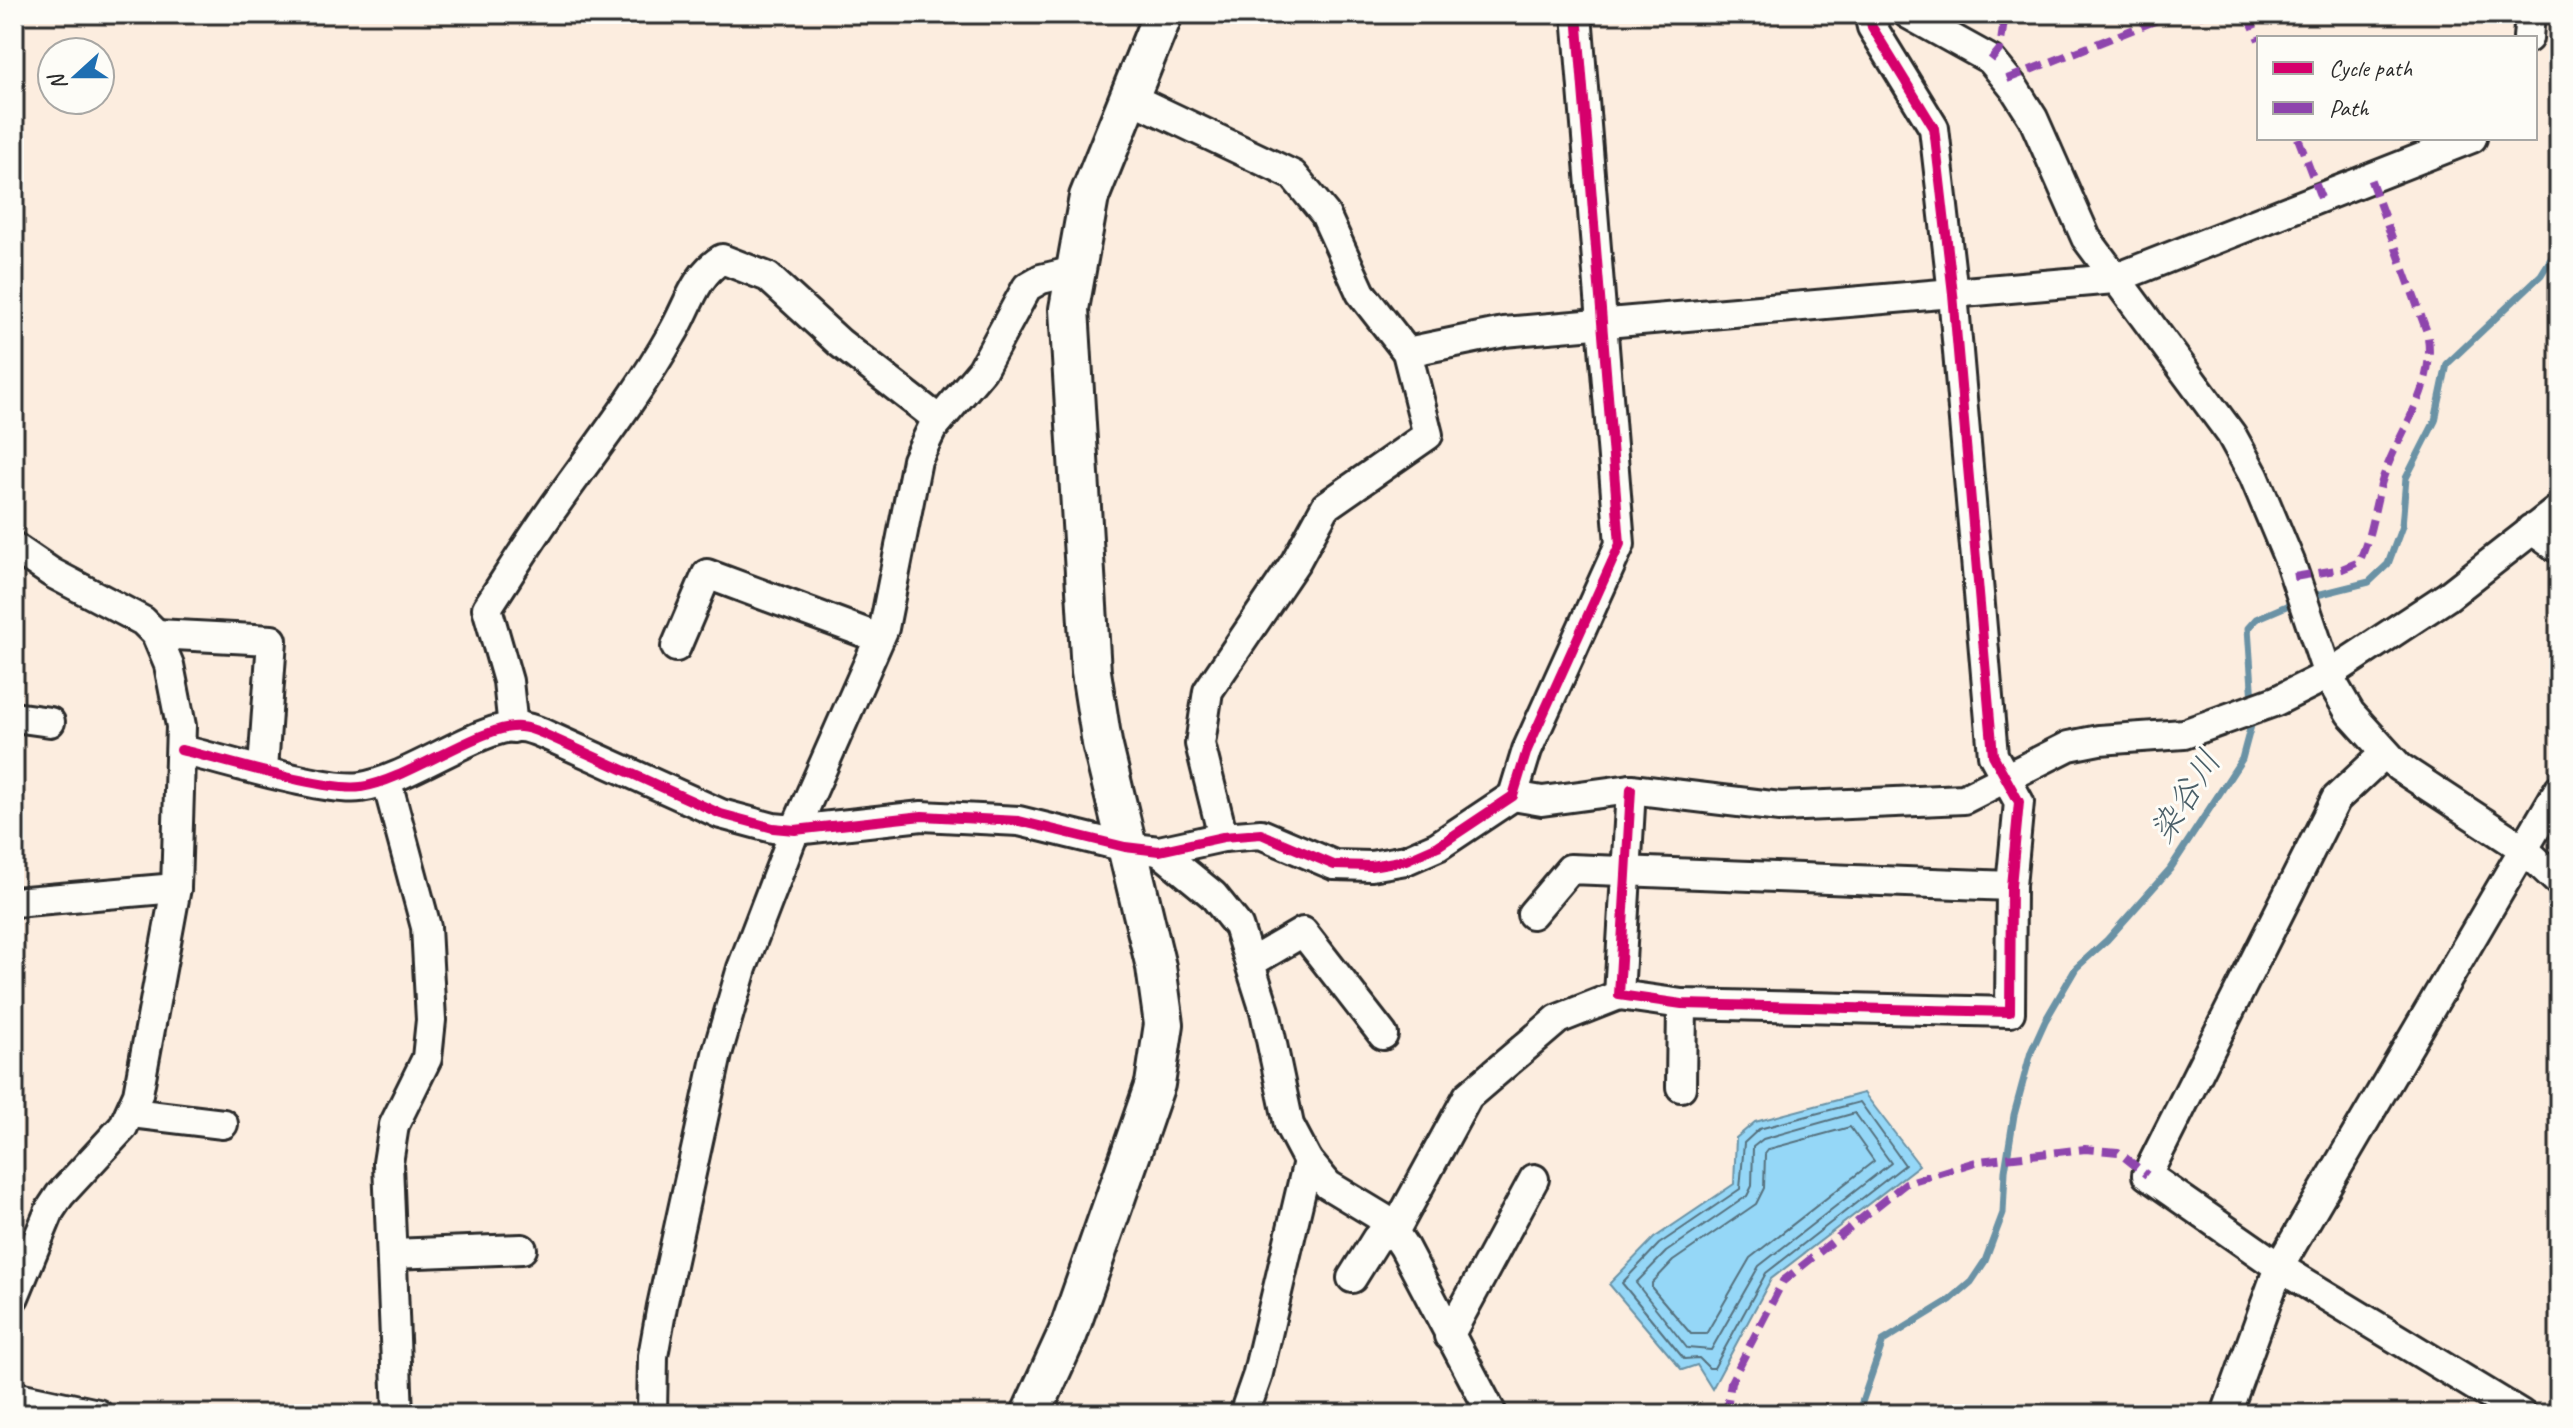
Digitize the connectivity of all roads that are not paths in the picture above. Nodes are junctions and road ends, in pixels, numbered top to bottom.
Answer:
1 (1163, 14) edge
2 (1577, 14) edge
3 (1869, 14) edge
4 (1908, 14) edge
5 (2530, 14) edge
6 (2528, 36) edge
7 (1129, 97) junction
8 (2467, 140) edge
9 (1075, 271) junction
10 (2114, 279) junction
11 (1953, 294) junction
12 (1603, 326) junction
13 (1407, 352) junction
14 (939, 420) junction
15 (2559, 509) edge
16 (2531, 529) junction
17 (14, 547) edge
18 (2559, 549) edge
19 (156, 634) junction
20 (879, 638) junction
21 (676, 647) dead end
22 (2328, 675) junction
23 (14, 717) edge
24 (50, 722) dead end
25 (513, 728) junction
26 (181, 750) junction
27 (2384, 754) junction
28 (263, 769) junction
29 (2005, 776) junction
30 (387, 782) junction
31 (1631, 789) junction
32 (2559, 789) edge
33 (1513, 796) junction
34 (795, 830) junction
35 (1223, 837) junction
36 (1142, 849) junction
37 (2524, 849) junction
38 (1626, 871) junction
39 (2559, 882) edge
40 (2011, 886) junction
41 (176, 888) junction
42 (14, 902) edge
43 (1532, 914) dead end
44 (1250, 963) junction
45 (1619, 995) junction
46 (1682, 1004) junction
47 (1383, 1035) dead end
48 (1681, 1087) dead end
49 (132, 1113) junction
50 (223, 1124) dead end
51 (1308, 1161) junction
52 (1534, 1179) dead end
53 (1394, 1232) junction
54 (522, 1249) dead end
55 (392, 1254) junction
56 (2279, 1267) junction
57 (1352, 1278) dead end
58 (14, 1297) edge
59 (1449, 1336) junction
60 (14, 1396) edge
61 (98, 1414) edge
62 (398, 1414) edge
63 (652, 1414) edge
64 (1031, 1414) edge
65 (1244, 1414) edge
66 (1492, 1414) edge
67 (2226, 1414) edge
68 (2521, 1414) edge

1 - 7 street
2 - 12 street
3 - 11 street
4 - 10 street
5 - 6 street
7 - 9 street
7 - 13 street
8 - 10 street
9 - 14 street
9 - 36 street
10 - 11 street
10 - 22 street
11 - 12 street
11 - 29 street
12 - 13 street
12 - 33 street
13 - 35 street
14 - 20 street
14 - 25 street
15 - 16 street
16 - 18 street
16 - 22 street
17 - 19 street
19 - 26 street
19 - 28 street
20 - 21 street
20 - 34 street
22 - 27 street
22 - 29 street
23 - 24 street
25 - 30 street
25 - 34 street
26 - 28 street
26 - 41 street
27 - 37 street
27 - 56 street
28 - 30 street
29 - 31 street
29 - 40 street
30 - 55 street
31 - 33 street
31 - 38 street
32 - 37 street
33 - 35 street
34 - 36 street
34 - 63 street
35 - 36 street
36 - 44 street
36 - 64 street
37 - 39 street
37 - 56 street
38 - 40 street
38 - 43 street
38 - 45 street
40 - 46 street
41 - 42 street
41 - 49 street
44 - 47 street
44 - 51 street
45 - 46 street
45 - 53 street
46 - 48 street
49 - 50 street
49 - 58 street
51 - 53 street
51 - 65 street
52 - 59 street
53 - 57 street
53 - 59 street
54 - 55 street
55 - 62 street
56 - 67 street
56 - 68 street
59 - 66 street
60 - 61 street

